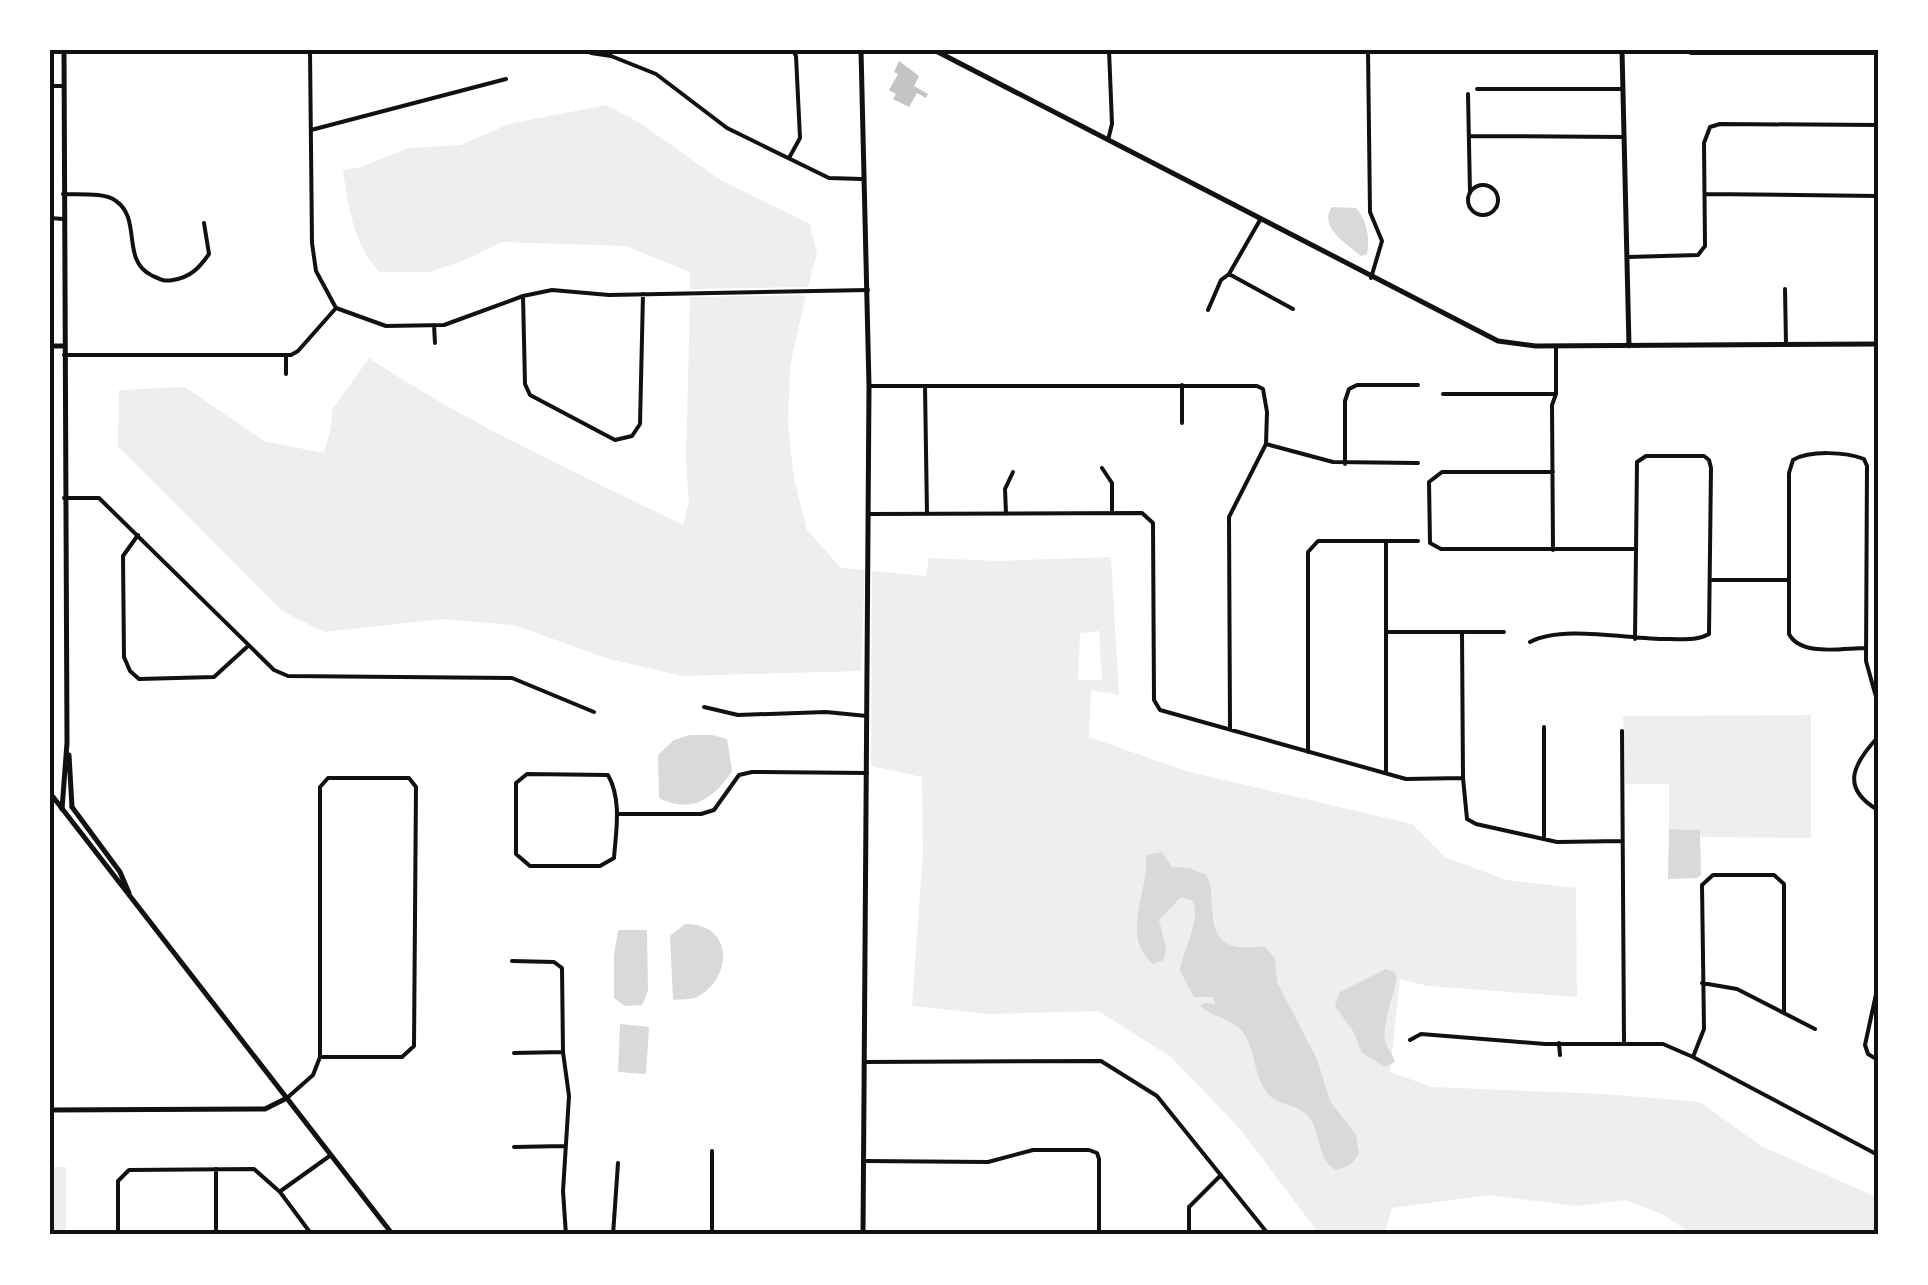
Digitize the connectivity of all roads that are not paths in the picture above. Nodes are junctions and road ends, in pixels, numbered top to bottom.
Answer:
1 (64, 50) edge
2 (310, 50) edge
3 (793, 50) edge
4 (861, 50) edge
5 (934, 50) edge
6 (1109, 50) edge
7 (1368, 50) edge
8 (1622, 50) edge
9 (1683, 50) edge
10 (591, 53) dead end
11 (1878, 53) edge
12 (506, 80) dead end
13 (50, 86) edge
14 (63, 86) junction
15 (1477, 89) dead end
16 (1623, 89) junction
17 (1468, 94) dead end
18 (1878, 125) edge
19 (310, 130) junction
20 (1469, 136) junction
21 (1624, 137) junction
22 (1108, 140) junction
23 (790, 158) junction
24 (865, 179) junction
25 (1470, 193) junction
26 (63, 194) junction
27 (1705, 194) junction
28 (1878, 196) edge
29 (50, 218) edge
30 (63, 219) junction
31 (1260, 220) junction
32 (204, 223) dead end
33 (1628, 257) junction
34 (1230, 274) junction
35 (1371, 278) junction
36 (1785, 289) dead end
37 (868, 290) junction
38 (643, 294) junction
39 (523, 296) junction
40 (336, 308) junction
41 (1293, 309) dead end
42 (1208, 310) dead end
43 (434, 325) junction
44 (435, 343) dead end
45 (1786, 344) junction
46 (1878, 344) edge
47 (50, 346) edge
48 (64, 346) junction
49 (1556, 346) junction
50 (1629, 346) junction
51 (64, 355) junction
52 (286, 355) junction
53 (286, 374) dead end
54 (1182, 385) junction
55 (1418, 385) dead end
56 (869, 386) junction
57 (925, 386) junction
58 (1442, 394) dead end
59 (1556, 394) junction
60 (1182, 423) dead end
61 (1266, 444) junction
62 (1345, 464) junction
63 (1418, 464) dead end
64 (1102, 468) dead end
65 (1013, 472) dead end
66 (1553, 472) junction
67 (64, 498) junction
68 (1112, 513) junction
69 (869, 514) junction
70 (927, 514) junction
71 (1006, 514) junction
72 (138, 534) junction
73 (1386, 541) junction
74 (1418, 541) dead end
75 (1635, 549) junction
76 (1553, 550) junction
77 (1711, 580) junction
78 (1788, 580) junction
79 (1386, 632) junction
80 (1462, 632) junction
81 (1504, 632) dead end
82 (1635, 639) junction
83 (1530, 642) dead end
84 (248, 646) junction
85 (1866, 648) junction
86 (1878, 704) edge
87 (704, 707) dead end
88 (594, 712) dead end
89 (867, 716) junction
90 (1544, 727) dead end
91 (1230, 729) junction
92 (1622, 730) dead end
93 (1878, 737) edge
94 (67, 744) junction
95 (1308, 752) junction
96 (868, 773) junction
97 (1386, 773) junction
98 (1463, 778) junction
99 (50, 794) edge
100 (62, 809) junction
101 (1878, 810) edge
102 (617, 814) junction
103 (1544, 840) junction
104 (1622, 841) junction
105 (130, 896) junction
106 (512, 961) dead end
107 (1702, 983) junction
108 (1878, 986) edge
109 (1784, 1013) junction
110 (1815, 1029) dead end
111 (1410, 1040) dead end
112 (1624, 1042) junction
113 (1560, 1044) junction
114 (563, 1052) junction
115 (514, 1053) dead end
116 (1560, 1055) dead end
117 (1693, 1056) junction
118 (320, 1057) junction
119 (1878, 1060) edge
120 (865, 1062) junction
121 (287, 1098) junction
122 (50, 1110) edge
123 (565, 1146) junction
124 (514, 1147) dead end
125 (712, 1152) dead end
126 (331, 1155) junction
127 (1878, 1155) edge
128 (864, 1161) junction
129 (618, 1162) dead end
130 (216, 1169) junction
131 (1220, 1175) junction
132 (280, 1192) junction
133 (118, 1235) edge
134 (216, 1235) edge
135 (312, 1235) edge
136 (393, 1235) edge
137 (547, 1235) edge
138 (566, 1235) edge
139 (613, 1235) edge
140 (712, 1235) edge
141 (863, 1235) edge
142 (1099, 1235) edge
143 (1189, 1235) edge
144 (1269, 1235) edge

1 - 14 street
2 - 19 street
3 - 23 street
4 - 24 street
5 - 22 street
6 - 22 street
7 - 35 street
8 - 16 street
9 - 11 street
10 - 23 street
12 - 19 street
13 - 14 street
14 - 26 street
15 - 16 street
16 - 21 street
17 - 20 street
18 - 27 street
19 - 40 street
20 - 21 street
20 - 25 street
21 - 33 street
22 - 31 street
23 - 24 street
24 - 37 street
25 - 25 street
26 - 30 street
26 - 32 street
27 - 28 street
27 - 33 street
29 - 30 street
30 - 48 street
31 - 34 street
31 - 35 street
33 - 50 street
34 - 41 street
34 - 42 street
35 - 49 street
36 - 45 street
37 - 38 street
37 - 56 street
38 - 39 street
38 - 39 street
39 - 43 street
40 - 43 street
40 - 52 street
43 - 44 street
45 - 46 street
45 - 50 street
47 - 48 street
48 - 51 street
49 - 50 street
49 - 59 street
51 - 52 street
51 - 67 street
52 - 53 street
54 - 57 street
54 - 60 street
54 - 61 street
55 - 62 street
56 - 57 street
56 - 69 street
57 - 70 street
58 - 59 street
59 - 66 street
61 - 62 street
61 - 91 street
62 - 63 street
64 - 68 street
65 - 71 street
66 - 76 street
66 - 76 street
67 - 72 street
67 - 94 street
68 - 71 street
68 - 91 street
69 - 70 street
69 - 89 street
70 - 71 street
72 - 84 street
72 - 84 street
73 - 74 street
73 - 79 street
73 - 95 street
75 - 76 street
75 - 77 street
75 - 82 street
77 - 78 street
77 - 82 street
78 - 85 street
78 - 85 street
79 - 80 street
79 - 97 street
80 - 81 street
80 - 98 street
82 - 83 street
84 - 88 street
85 - 86 street
87 - 89 street
89 - 96 street
90 - 103 street
91 - 95 street
92 - 104 street
93 - 101 street
94 - 100 street
94 - 105 street
95 - 97 street
96 - 102 street
96 - 120 street
97 - 98 street
98 - 103 street
99 - 100 street
100 - 105 street
102 - 102 street
103 - 104 street
104 - 112 street
105 - 121 street
106 - 114 street
107 - 109 street
107 - 109 street
107 - 117 street
108 - 119 street
109 - 110 street
111 - 113 street
112 - 113 street
112 - 117 street
113 - 116 street
114 - 115 street
114 - 123 street
117 - 127 street
118 - 118 street
118 - 121 street
120 - 128 street
120 - 131 street
121 - 122 street
121 - 126 street
123 - 124 street
123 - 138 street
125 - 140 street
126 - 132 street
126 - 136 street
128 - 141 street
128 - 142 street
129 - 139 street
130 - 132 street
130 - 133 street
130 - 134 street
131 - 143 street
131 - 144 street
132 - 135 street
137 - 138 street

